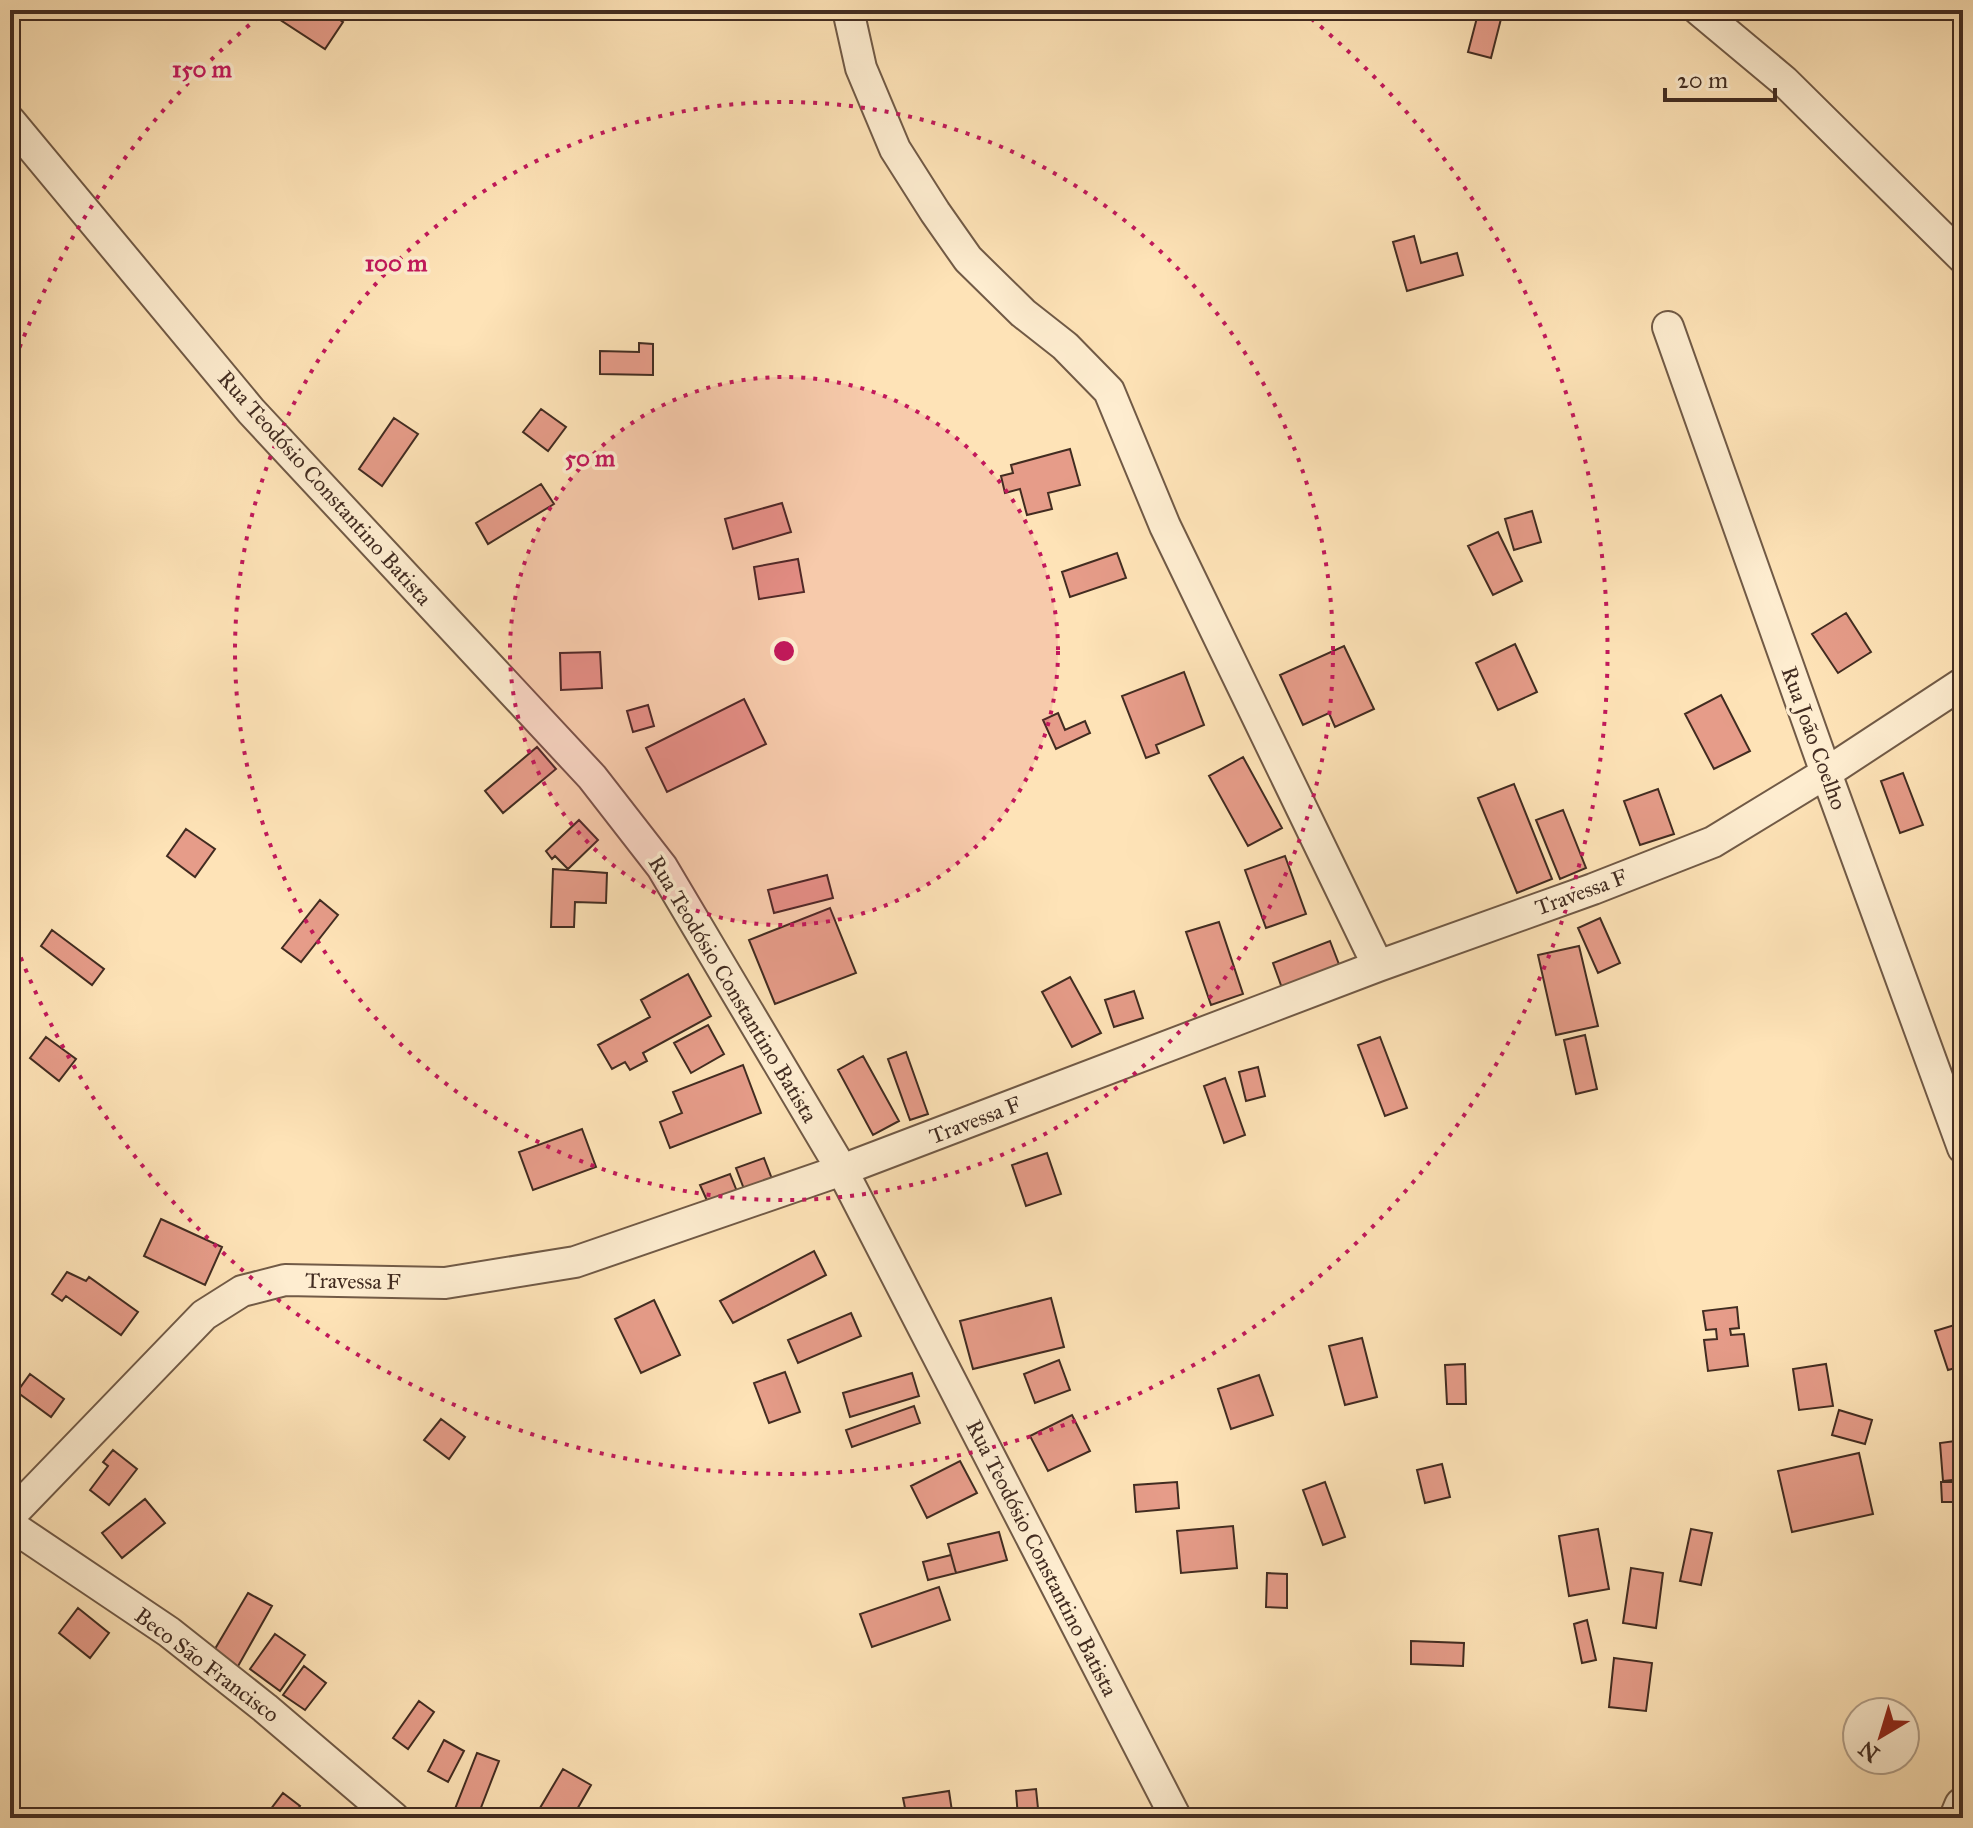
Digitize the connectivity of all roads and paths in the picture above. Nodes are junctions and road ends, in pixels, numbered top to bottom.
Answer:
1 (848, 10) edge
2 (1699, 10) edge
3 (10, 121) edge
4 (1963, 258) edge
5 (1668, 327) dead end
6 (1963, 683) edge
7 (1826, 773) junction
8 (1378, 966) junction
9 (1963, 1148) edge
10 (842, 1170) junction
11 (10, 1516) edge
12 (10, 1525) edge
13 (1963, 1806) edge
14 (394, 1818) edge
15 (1176, 1818) edge
16 (1958, 1818) edge

1 - 8 street
2 - 4 street
3 - 10 street, Rua Teodósio Constantino Batista
5 - 7 street, Rua João Coelho
6 - 7 street, Travessa F
7 - 8 street, Travessa F
7 - 9 street, Rua João Coelho
8 - 10 street, Travessa F
10 - 11 street, Travessa F
10 - 15 street, Rua Teodósio Constantino Batista
12 - 14 street, Beco São Francisco
13 - 16 street

